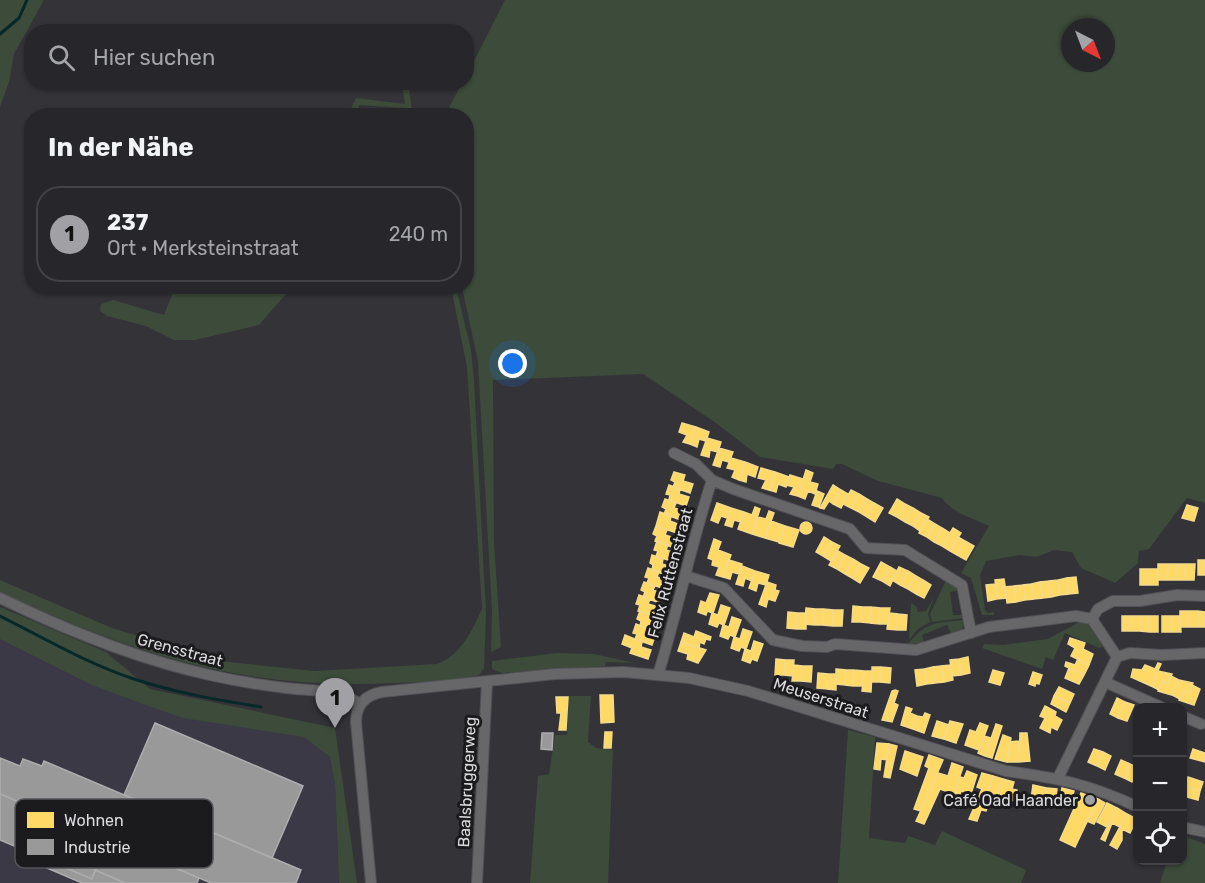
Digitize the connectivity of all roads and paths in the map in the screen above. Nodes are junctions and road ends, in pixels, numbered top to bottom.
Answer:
1 (674, 453) dead end
2 (712, 480) junction
3 (686, 576) junction
4 (1205, 596) edge
5 (0, 598) edge
6 (1092, 619) junction
7 (971, 633) junction
8 (1205, 653) edge
9 (1118, 657) junction
10 (658, 675) junction
11 (487, 682) junction
12 (1105, 682) junction
13 (1152, 703) edge
14 (360, 704) junction
15 (1187, 718) edge
16 (1201, 724) dead end
17 (1058, 778) junction
18 (1133, 805) edge
19 (1187, 829) edge
20 (1204, 830) edge
21 (371, 883) edge
22 (477, 883) edge

1 - 2 street
2 - 3 street, Felix Ruttenstraat
2 - 7 street
3 - 7 street
3 - 10 street, Felix Ruttenstraat
4 - 6 street
5 - 14 street, Grensstraat
6 - 7 street
6 - 9 street
8 - 9 street
9 - 12 street
10 - 11 street, Meuserstraat
10 - 17 street, Meuserstraat
11 - 14 street
11 - 22 street, Baalsbruggerweg
12 - 13 street
12 - 17 street
14 - 21 street
15 - 16 street
17 - 18 street, Meuserstraat
19 - 20 street

